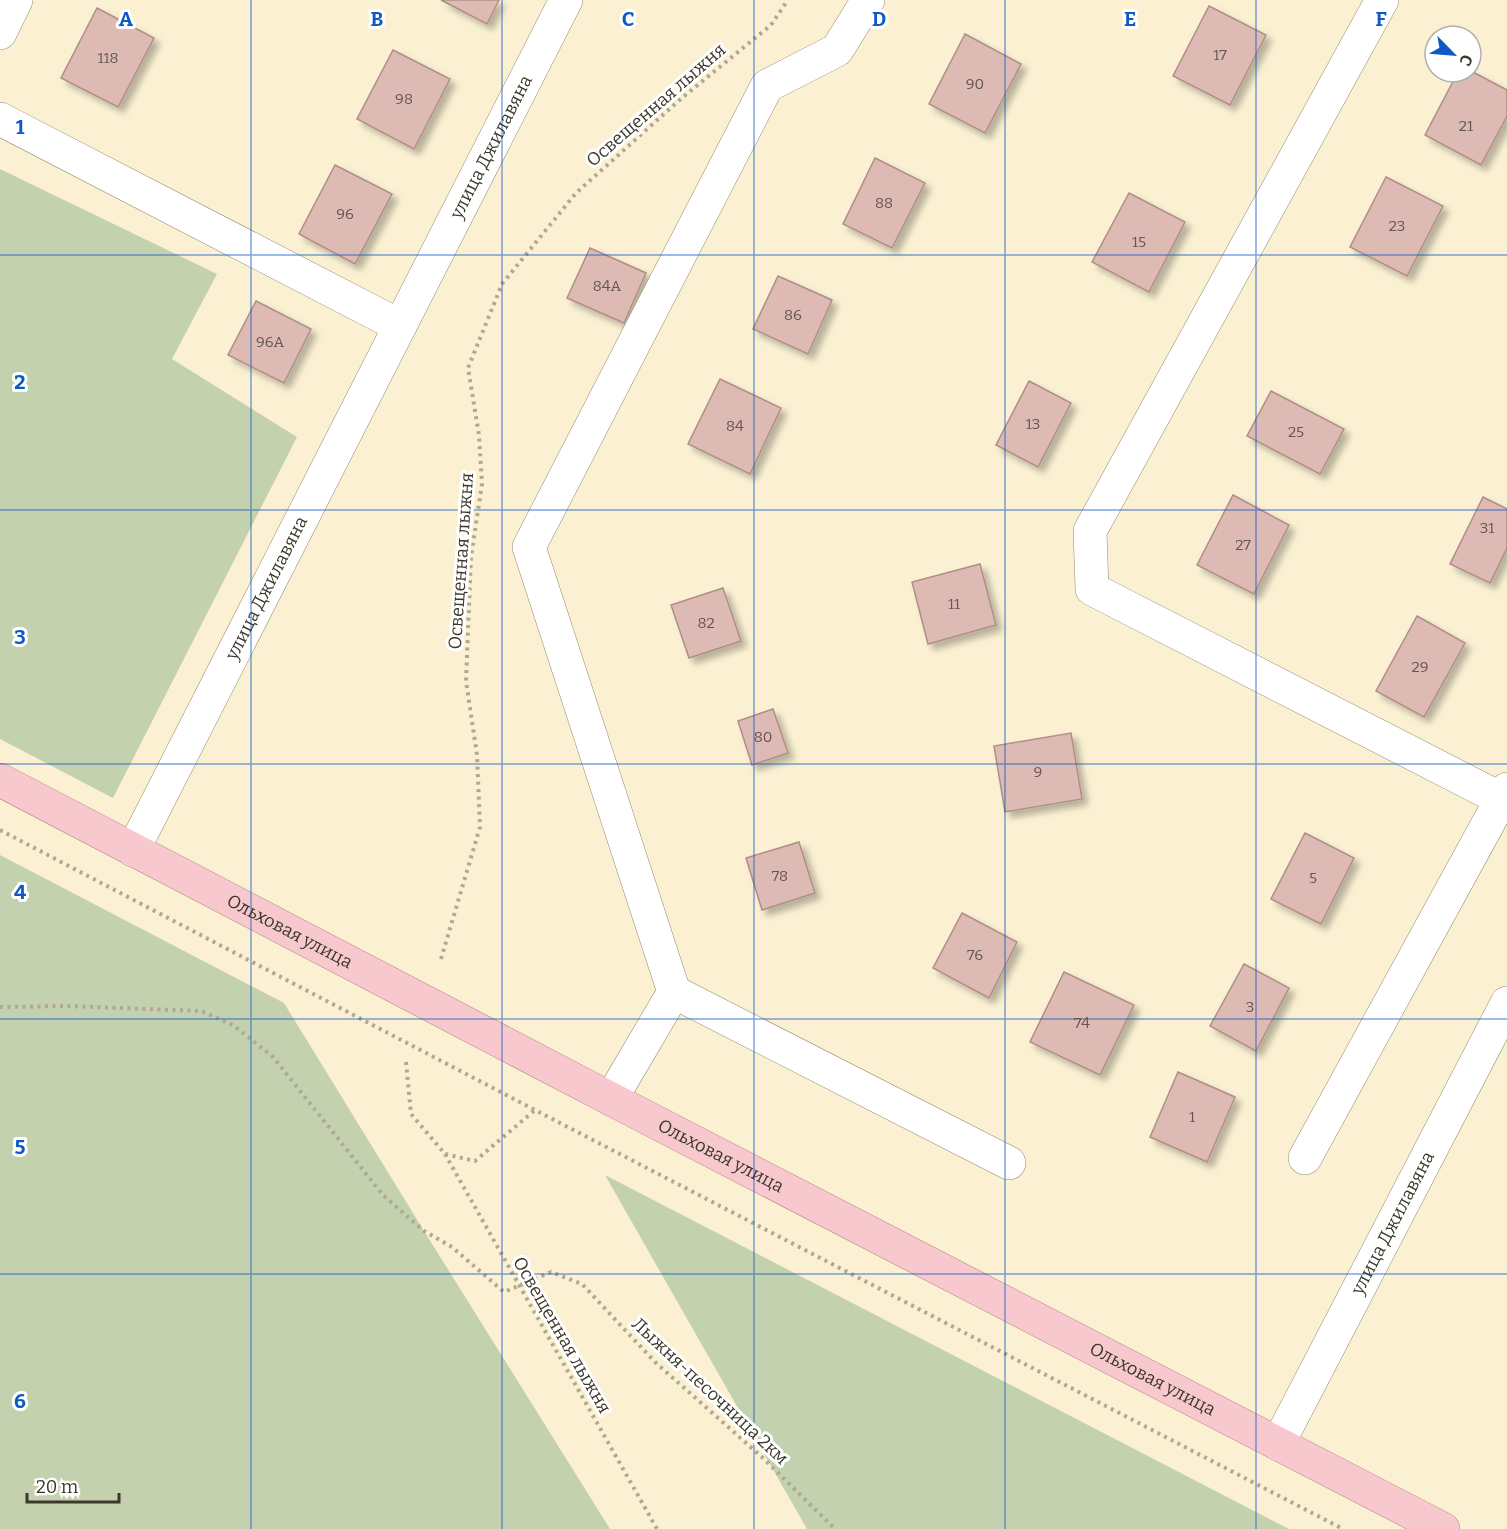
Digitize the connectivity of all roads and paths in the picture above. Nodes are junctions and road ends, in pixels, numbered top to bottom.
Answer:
1 (16, 0) edge
2 (566, 0) edge
3 (788, 0) edge
4 (868, 0) edge
5 (1382, 0) edge
6 (0, 33) edge
7 (0, 119) edge
8 (400, 326) junction
9 (0, 780) edge
10 (1505, 797) edge
11 (0, 830) edge
12 (133, 850) junction
13 (441, 959) dead end
14 (674, 992) junction
15 (1507, 1003) edge
16 (0, 1007) edge
17 (406, 1062) dead end
18 (610, 1099) junction
19 (535, 1110) junction
20 (445, 1154) junction
21 (1305, 1158) dead end
22 (1009, 1162) dead end
23 (519, 1285) junction
24 (1278, 1444) junction
25 (657, 1529) edge
26 (835, 1529) edge
27 (1343, 1529) edge
28 (1443, 1529) edge

1 - 6 street
2 - 8 street, улица Джилавяна
3 - 13 path, Освещенная лыжня
4 - 14 street
5 - 10 street
7 - 8 street
8 - 12 street, улица Джилавяна
9 - 12 main road, Ольховая улица
10 - 21 street
11 - 19 path
12 - 18 main road, Ольховая улица
14 - 18 street
14 - 22 street
15 - 24 street, улица Джилавяна
16 - 23 path, Лыжня-песочница 2км
17 - 20 path, Освещенная лыжня
18 - 24 main road, Ольховая улица
19 - 20 path
19 - 27 path
20 - 23 path, Освещенная лыжня
23 - 25 path, Освещенная лыжня
23 - 26 path, Лыжня-песочница 2км
24 - 28 main road, Ольховая улица

